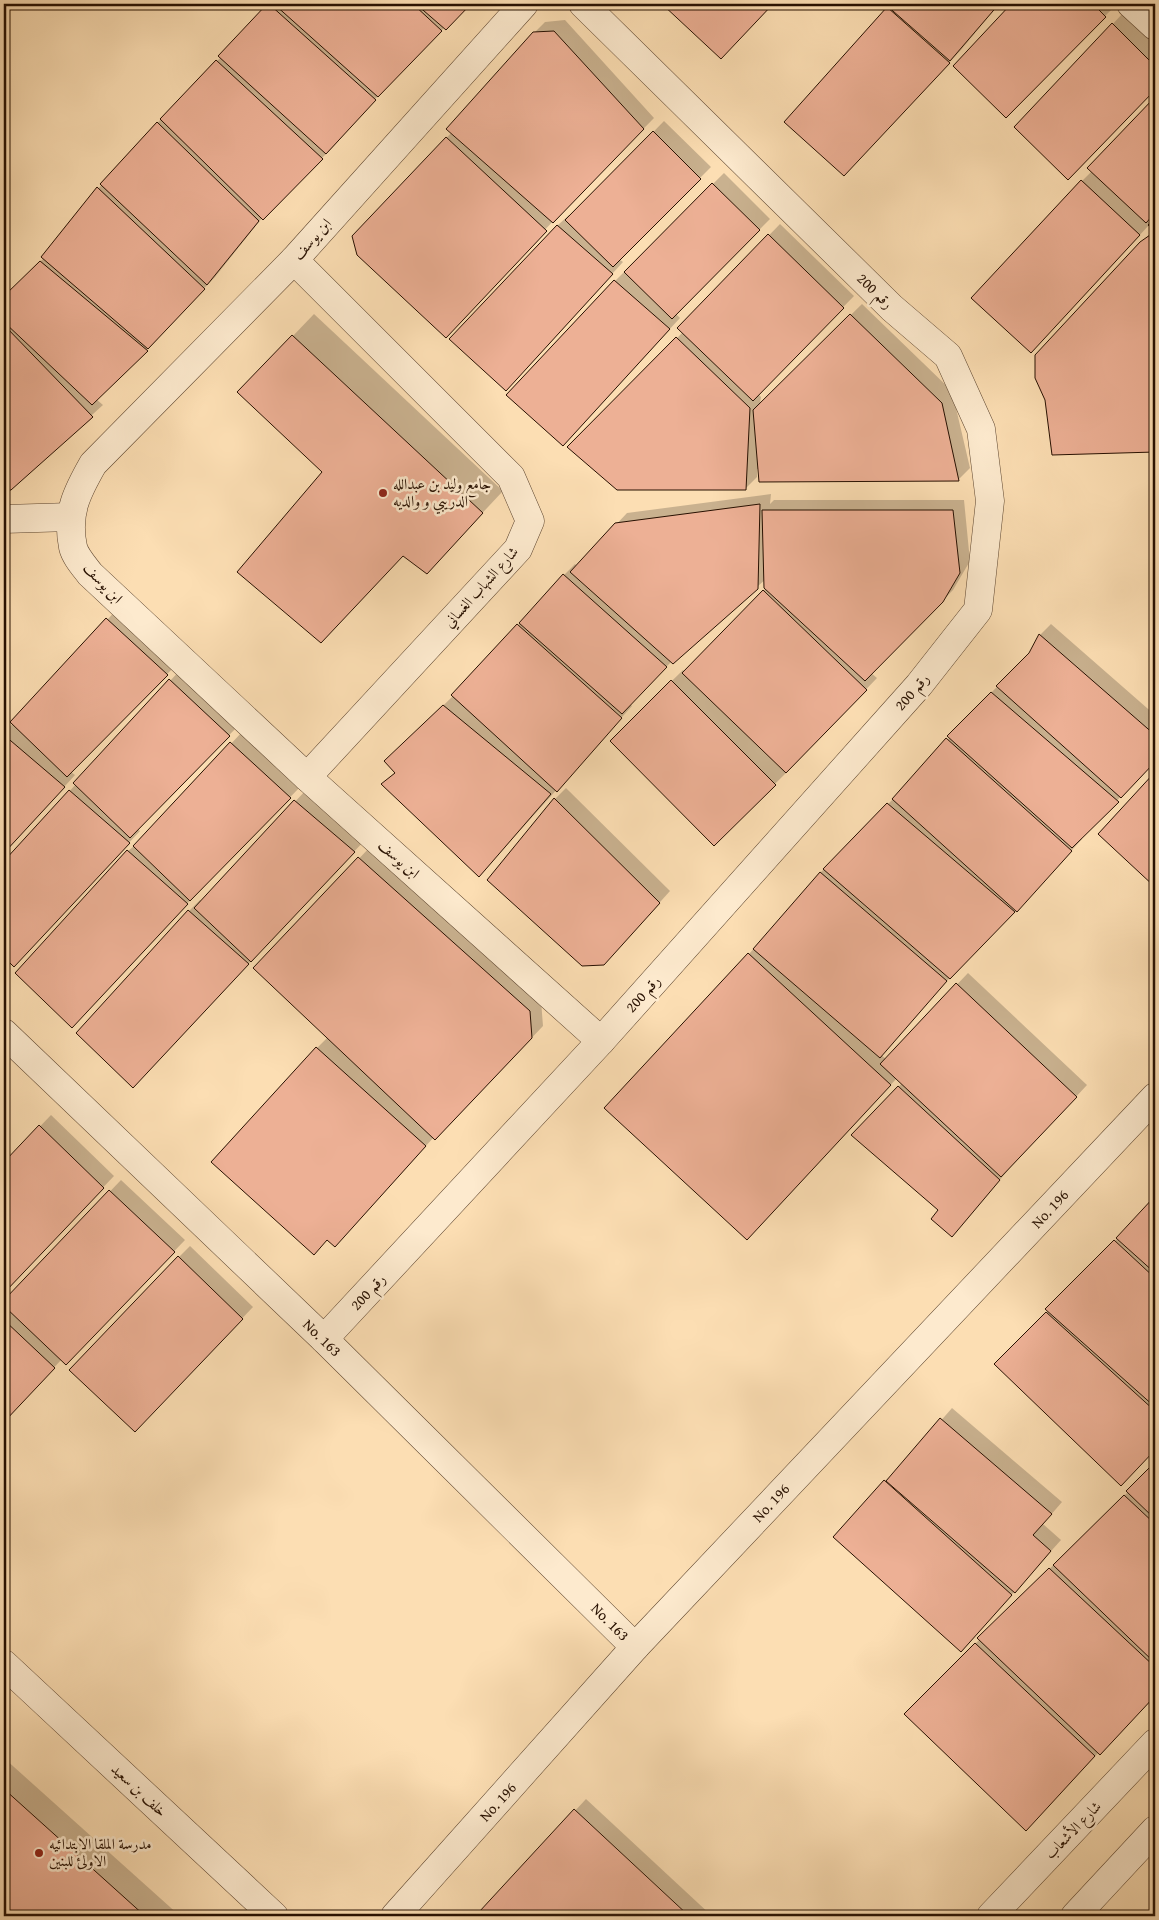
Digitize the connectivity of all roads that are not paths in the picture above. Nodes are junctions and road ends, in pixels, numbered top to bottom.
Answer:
1 (524, 4) edge
2 (583, 4) edge
3 (1131, 4) edge
4 (1155, 26) edge
5 (294, 260) junction
6 (71, 517) junction
7 (4, 519) edge
8 (307, 777) junction
9 (4, 1033) edge
10 (601, 1041) junction
11 (1155, 1097) edge
12 (324, 1339) junction
13 (635, 1647) junction
14 (4, 1664) edge
15 (1155, 1744) edge
16 (1155, 1830) edge
17 (274, 1916) edge
18 (395, 1916) edge
19 (991, 1916) edge
20 (1075, 1916) edge

1 - 5 street, ابن يوسف
2 - 10 street, رقم 200
3 - 4 street
5 - 6 street, ابن يوسف
5 - 8 street, شارع الشهاب الغساني
6 - 7 street
6 - 8 street, ابن يوسف
8 - 10 street, ابن يوسف
9 - 12 street, No. 163
10 - 12 street, رقم 200
11 - 13 street, No. 196
12 - 13 street, No. 163
13 - 18 street, No. 196
14 - 17 street, خلف بن سعيد
15 - 19 street, شارع الأشعاب
16 - 20 street

